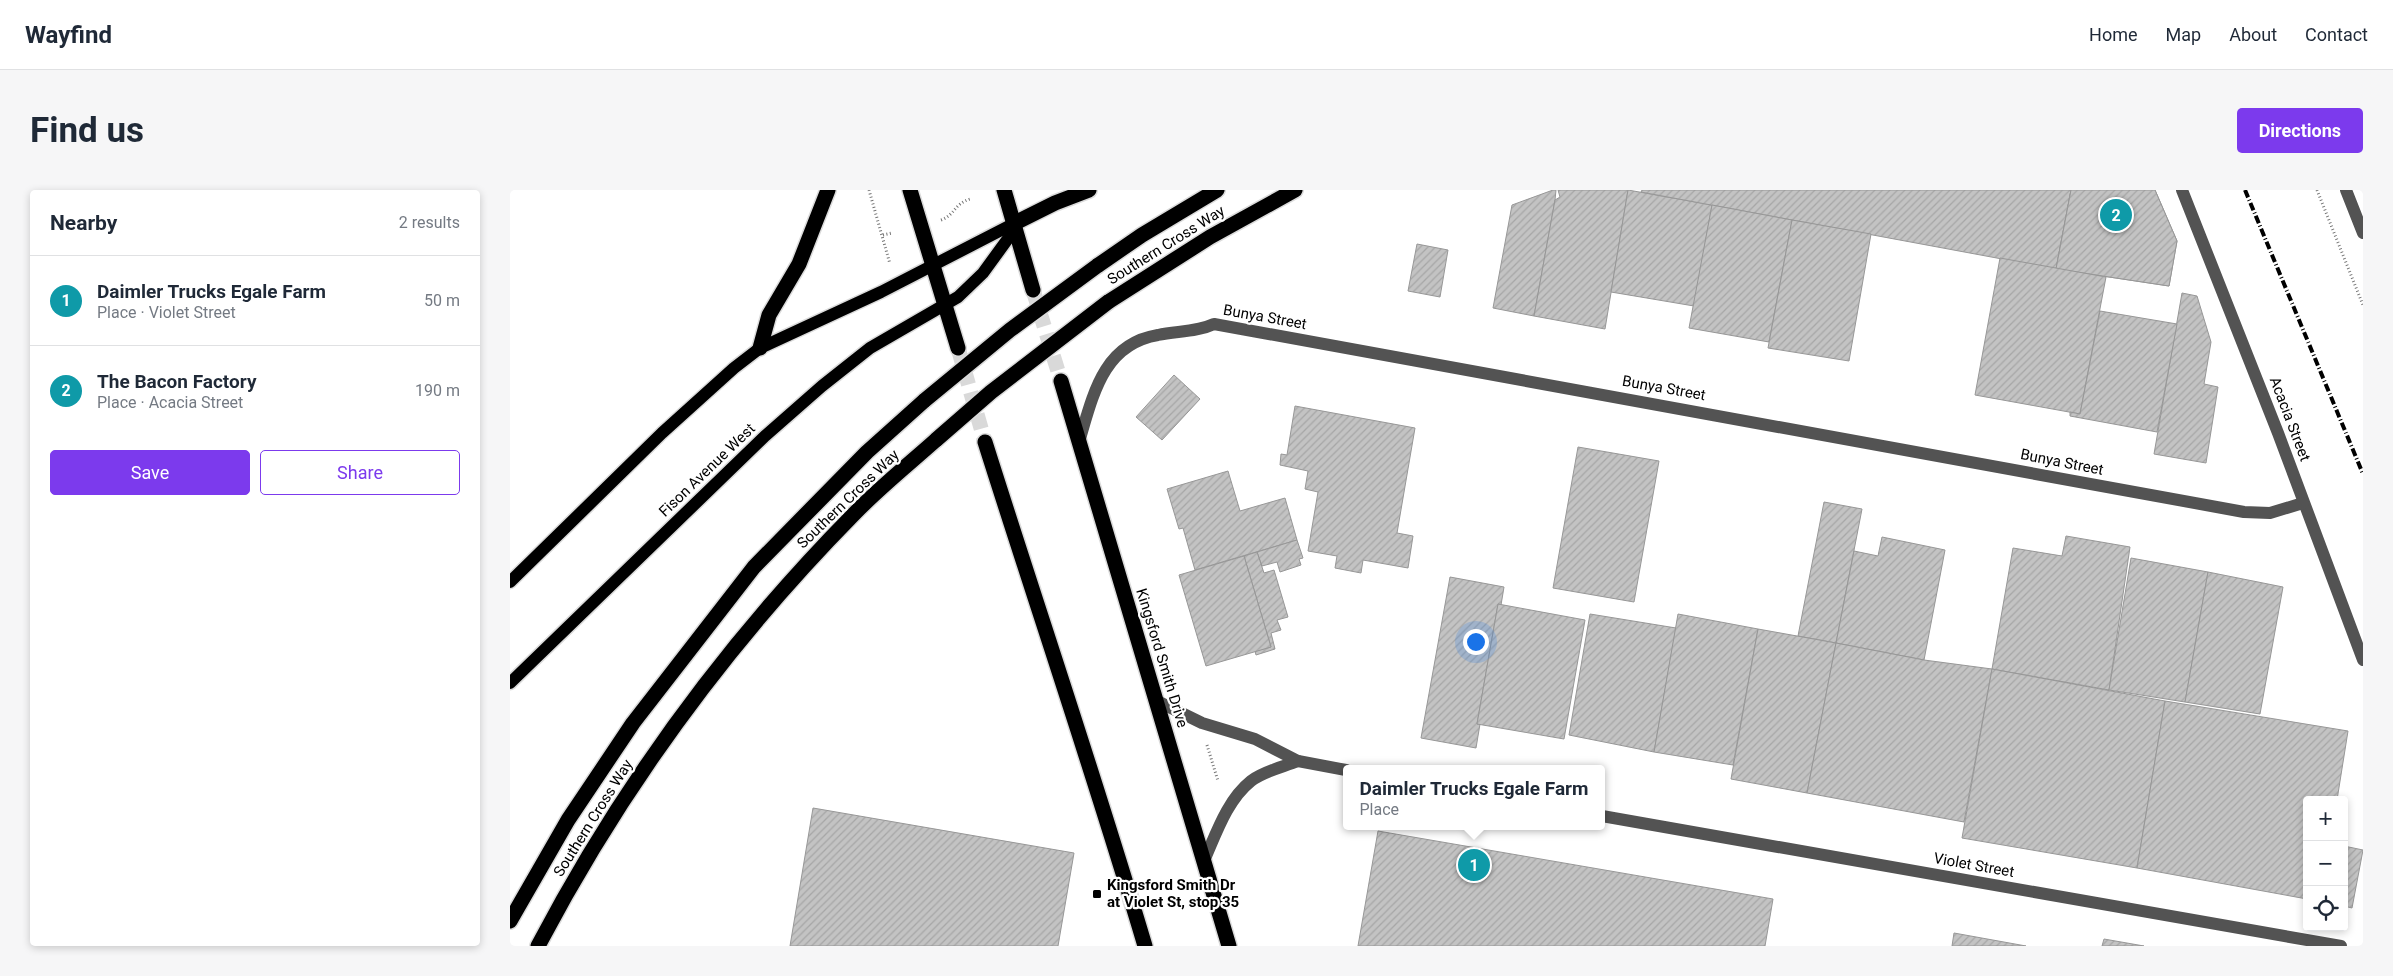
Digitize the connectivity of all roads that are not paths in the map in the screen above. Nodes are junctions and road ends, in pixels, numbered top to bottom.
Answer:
1 (828, 190) edge
2 (910, 190) edge
3 (1004, 190) edge
4 (1089, 190) edge
5 (1217, 190) edge
6 (1295, 190) edge
7 (2182, 190) edge
8 (2346, 190) edge
9 (1014, 227) junction
10 (2363, 233) edge
11 (932, 266) junction
12 (1033, 290) tunnel mouth
13 (945, 306) junction
14 (760, 348) junction
15 (958, 348) tunnel mouth
16 (1061, 381) tunnel mouth
17 (985, 442) tunnel mouth
18 (1079, 442) junction
19 (2304, 503) junction
20 (510, 582) edge
21 (2363, 660) edge
22 (510, 683) edge
23 (1157, 701) junction
24 (1298, 761) junction
25 (1343, 769) edge
26 (1605, 817) edge
27 (1204, 861) junction
28 (510, 921) edge
29 (538, 946) edge
30 (1145, 946) edge
31 (1229, 946) edge
32 (2341, 946) edge

1 - 14 highway
2 - 11 highway
3 - 9 highway
4 - 9 highway
5 - 28 highway, Southern Cross Way, bridge
6 - 29 highway, Southern Cross Way, bridge
7 - 19 street, Acacia Street
8 - 10 street
9 - 11 main road
9 - 12 highway
9 - 13 main road, Fison Avenue West
11 - 13 highway
11 - 14 main road
13 - 15 highway
13 - 22 main road, Fison Avenue West
14 - 20 main road
16 - 18 highway, Kingsford Smith Drive
17 - 30 highway
18 - 19 street, Bunya Street
18 - 23 highway, Kingsford Smith Drive
19 - 21 street, Acacia Street
23 - 24 street
23 - 27 highway, Kingsford Smith Drive
24 - 25 street
24 - 27 street
26 - 32 street, Violet Street
27 - 31 highway, Kingsford Smith Drive

